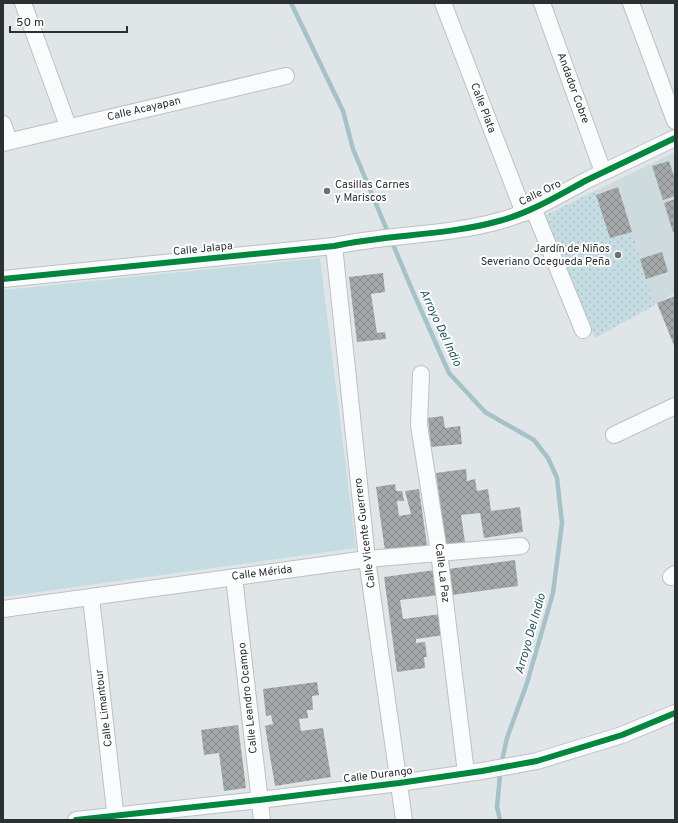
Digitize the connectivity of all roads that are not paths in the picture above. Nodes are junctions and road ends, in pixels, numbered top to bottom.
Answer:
1 (24, 3) edge
2 (443, 3) edge
3 (542, 3) edge
4 (631, 3) edge
5 (286, 76) dead end
6 (675, 121) edge
7 (3, 124) edge
8 (68, 126) junction
9 (675, 138) edge
10 (6, 142) edge
11 (603, 172) junction
12 (528, 210) junction
13 (404, 236) joint
14 (334, 246) junction
15 (3, 279) edge
16 (583, 330) dead end
17 (421, 374) dead end
18 (675, 406) edge
19 (614, 435) dead end
20 (521, 546) dead end
21 (439, 552) junction
22 (368, 559) junction
23 (234, 577) junction
24 (91, 596) junction
25 (3, 609) edge
26 (675, 713) edge
27 (466, 773) junction
28 (400, 783) junction
29 (259, 800) junction
30 (116, 818) edge
31 (76, 820) edge
32 (262, 820) edge
33 (404, 820) edge

1 - 8 street
2 - 12 street, Calle Plata
3 - 11 street, Andador Cobre
4 - 6 street
5 - 8 street, Calle Acayapan
7 - 10 street
8 - 10 street, Calle Acayapan
9 - 11 street, Calle Oro
11 - 12 street, Calle Oro
12 - 13 street, Calle Oro
12 - 16 street, Calle Plata
13 - 14 street, Calle Jalapa
14 - 15 street, Calle Jalapa
14 - 22 street, Calle Vicente Guerrero
17 - 21 street, Calle La Paz
18 - 19 street
20 - 21 street, Calle Mérida
21 - 22 street, Calle Mérida
21 - 27 street, Calle La Paz
22 - 23 street, Calle Mérida
22 - 28 street, Calle Vicente Guerrero
23 - 24 street, Calle Mérida
23 - 29 street, Calle Leandro Ocampo
24 - 25 street, Calle Mérida
24 - 30 street, Calle Limantour
26 - 27 street, Calle Durango
27 - 28 street, Calle Durango
28 - 29 street, Calle Durango
28 - 33 street, Calle Vicente Guerrero
29 - 30 street, Calle Durango
29 - 32 street, Calle Leandro Ocampo
30 - 31 street, Calle Durango

